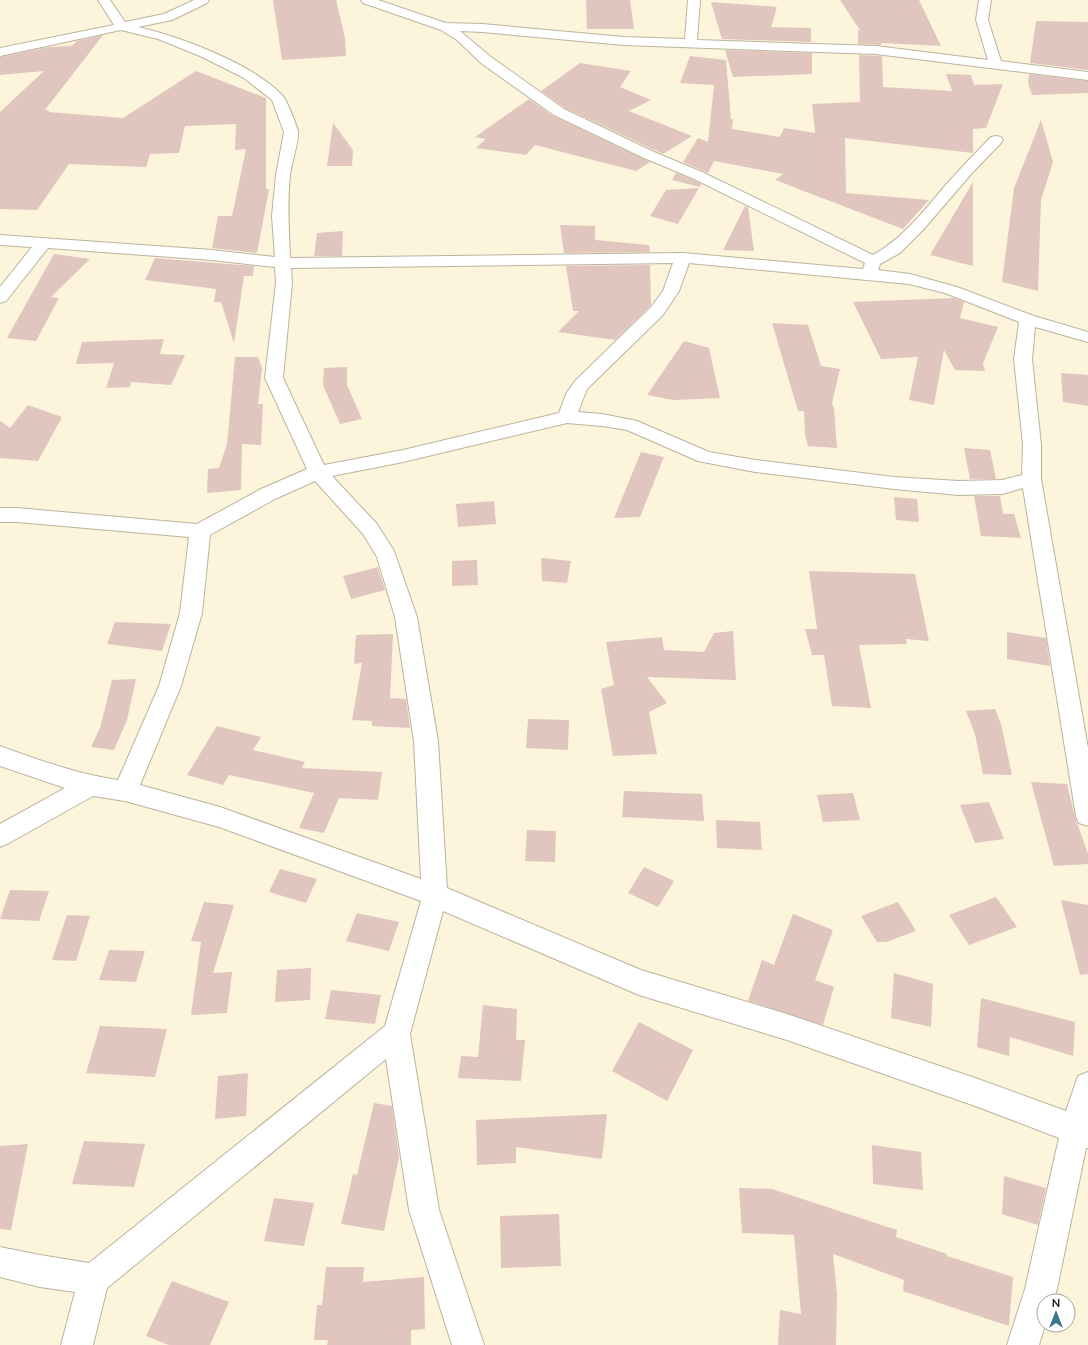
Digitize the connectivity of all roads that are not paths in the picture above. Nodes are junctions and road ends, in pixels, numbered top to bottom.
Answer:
1 (104, 0) edge
2 (203, 0) edge
3 (367, 0) edge
4 (694, 0) edge
5 (985, 0) edge
6 (445, 26) junction
7 (122, 27) junction
8 (690, 44) junction
9 (0, 52) edge
10 (995, 63) junction
11 (1088, 76) edge
12 (996, 140) dead end
13 (0, 240) edge
14 (43, 244) junction
15 (683, 258) junction
16 (282, 263) junction
17 (871, 268) junction
18 (0, 298) edge
19 (1028, 320) junction
20 (1088, 337) edge
21 (567, 417) junction
22 (318, 472) junction
23 (1031, 479) junction
24 (0, 515) edge
25 (200, 531) junction
26 (0, 756) edge
27 (91, 786) junction
28 (125, 791) junction
29 (1088, 816) edge
30 (0, 836) edge
31 (435, 895) junction
32 (396, 1034) junction
33 (1088, 1086) edge
34 (1082, 1132) edge
35 (0, 1262) edge
36 (94, 1279) junction
37 (77, 1345) edge
38 (468, 1345) edge
39 (1023, 1345) edge

1 - 7 street
2 - 7 street
3 - 6 street
4 - 8 street
5 - 10 street
6 - 8 street
6 - 17 street
7 - 9 street
7 - 16 street
8 - 10 street
10 - 11 street
12 - 17 street
13 - 14 street
14 - 16 street
14 - 18 street
15 - 16 street
15 - 17 street
15 - 21 street
16 - 22 street
17 - 19 street
19 - 20 street
19 - 23 street
21 - 22 street
21 - 23 street
22 - 25 street
22 - 31 street
23 - 29 street
24 - 25 street
25 - 28 street
26 - 27 street
27 - 28 street
27 - 30 street
28 - 31 street
31 - 32 street
31 - 34 street
32 - 36 street
32 - 38 street
33 - 34 street
34 - 39 street
35 - 36 street
36 - 37 street

